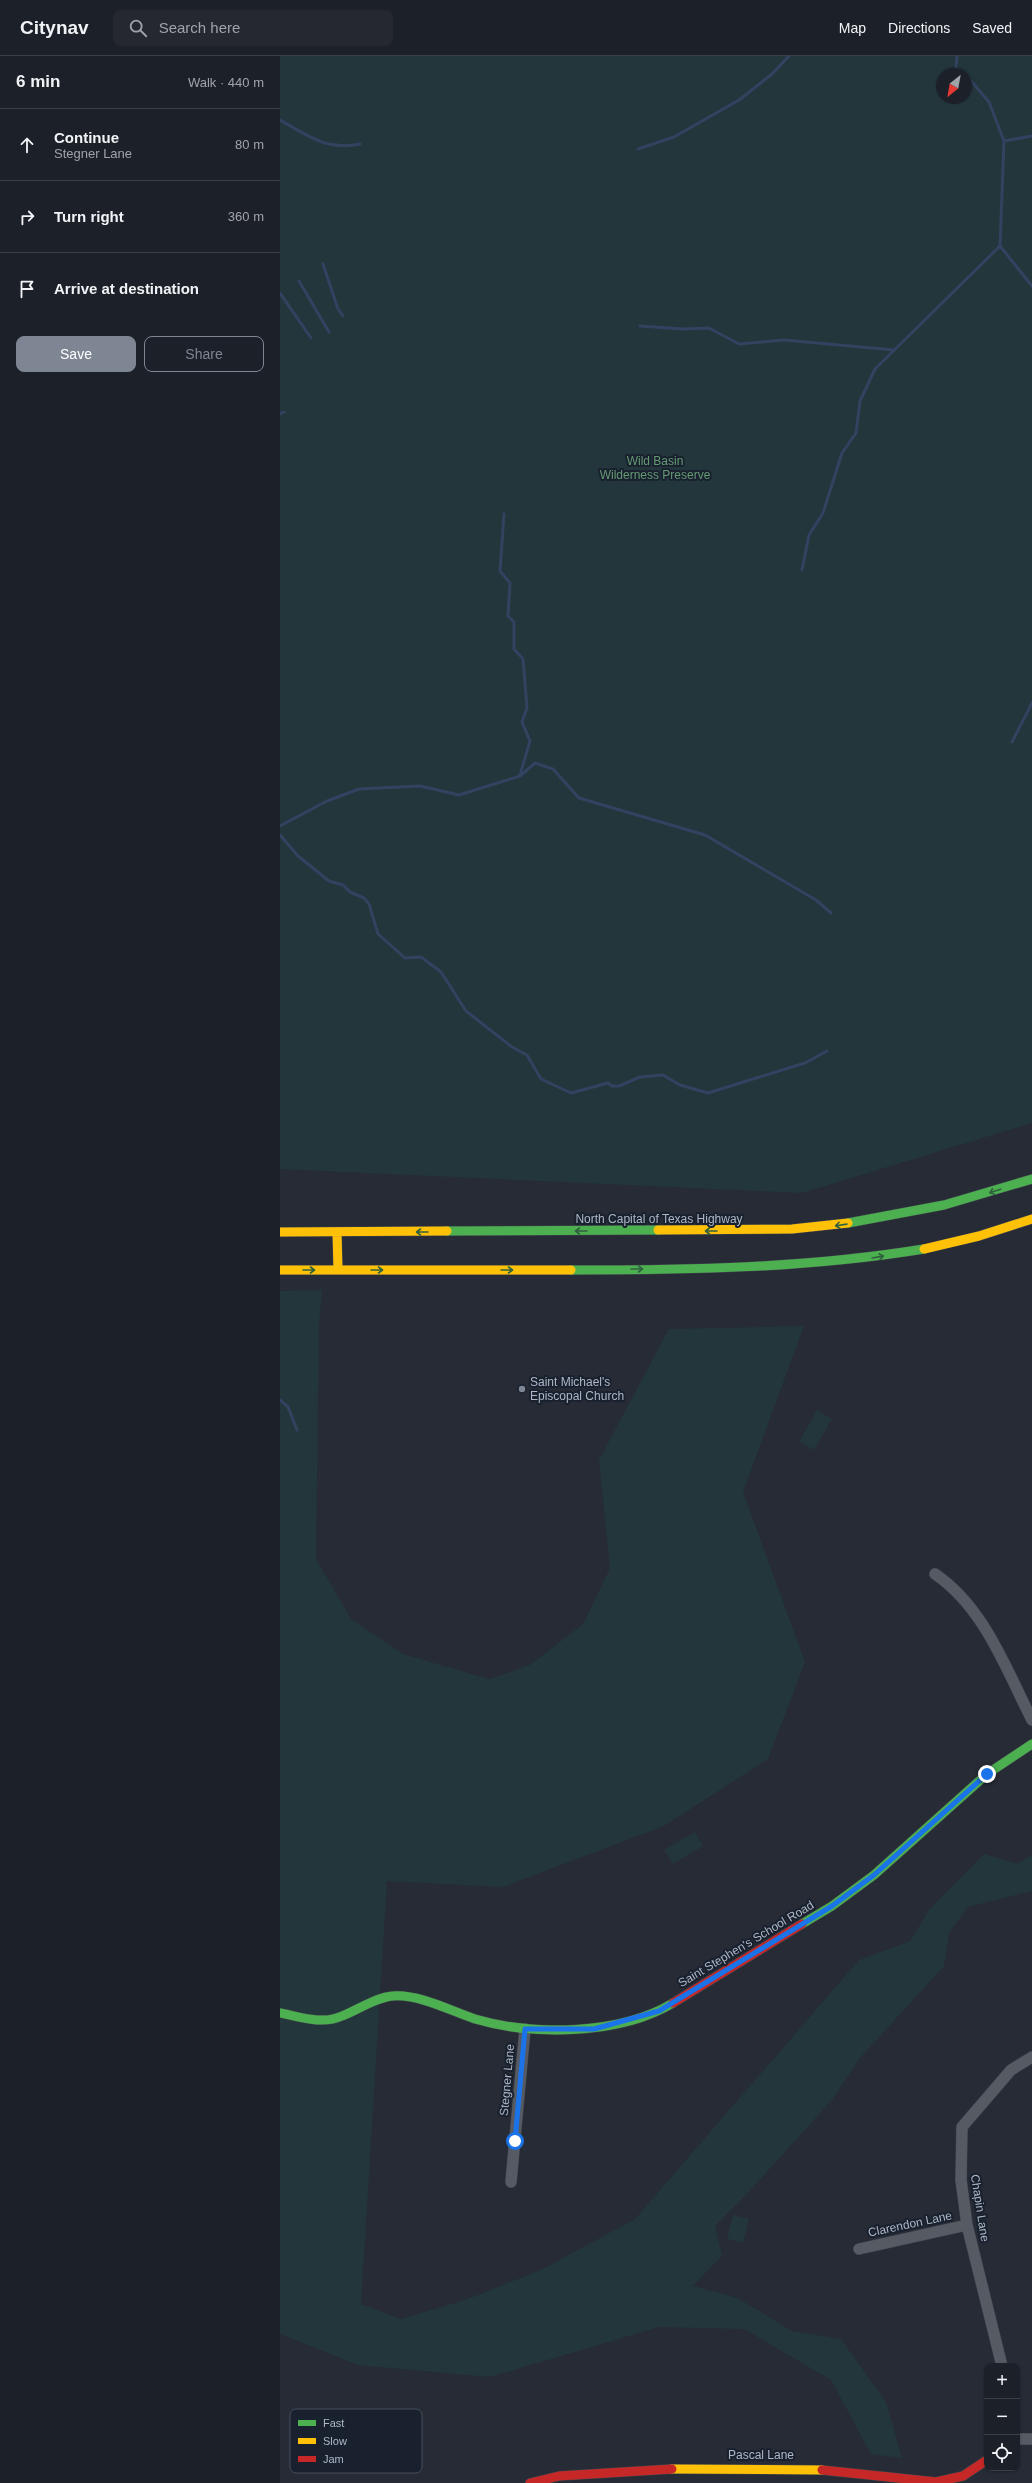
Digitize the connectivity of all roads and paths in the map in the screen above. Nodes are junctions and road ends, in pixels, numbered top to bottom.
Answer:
1 (1032, 1179) edge
2 (1032, 1219) edge
3 (280, 1232) edge
4 (337, 1232) junction
5 (280, 1270) edge
6 (338, 1270) junction
7 (935, 1574) dead end
8 (1032, 1720) edge
9 (1032, 1744) edge
10 (280, 2014) edge
11 (525, 2029) junction
12 (1032, 2057) edge
13 (511, 2182) dead end
14 (968, 2225) junction
15 (858, 2249) dead end
16 (1001, 2363) edge
17 (1020, 2439) edge
18 (1032, 2439) edge
19 (984, 2462) edge
20 (530, 2483) edge

1 -> 4 main road, North Capital of Texas Highway
6 -> 2 main road
3 - 4 main road, North Capital of Texas Highway
4 - 6 main road
5 -> 6 main road
7 - 8 street
9 - 11 main road, Saint Stephen's School Road
10 - 11 main road, Saint Stephen's School Road
11 - 13 street, Stegner Lane
12 - 14 street, Chapin Lane
14 - 15 street, Clarendon Lane
14 - 16 street, Chapin Lane
17 - 18 street
19 - 20 main road, Pascal Lane

